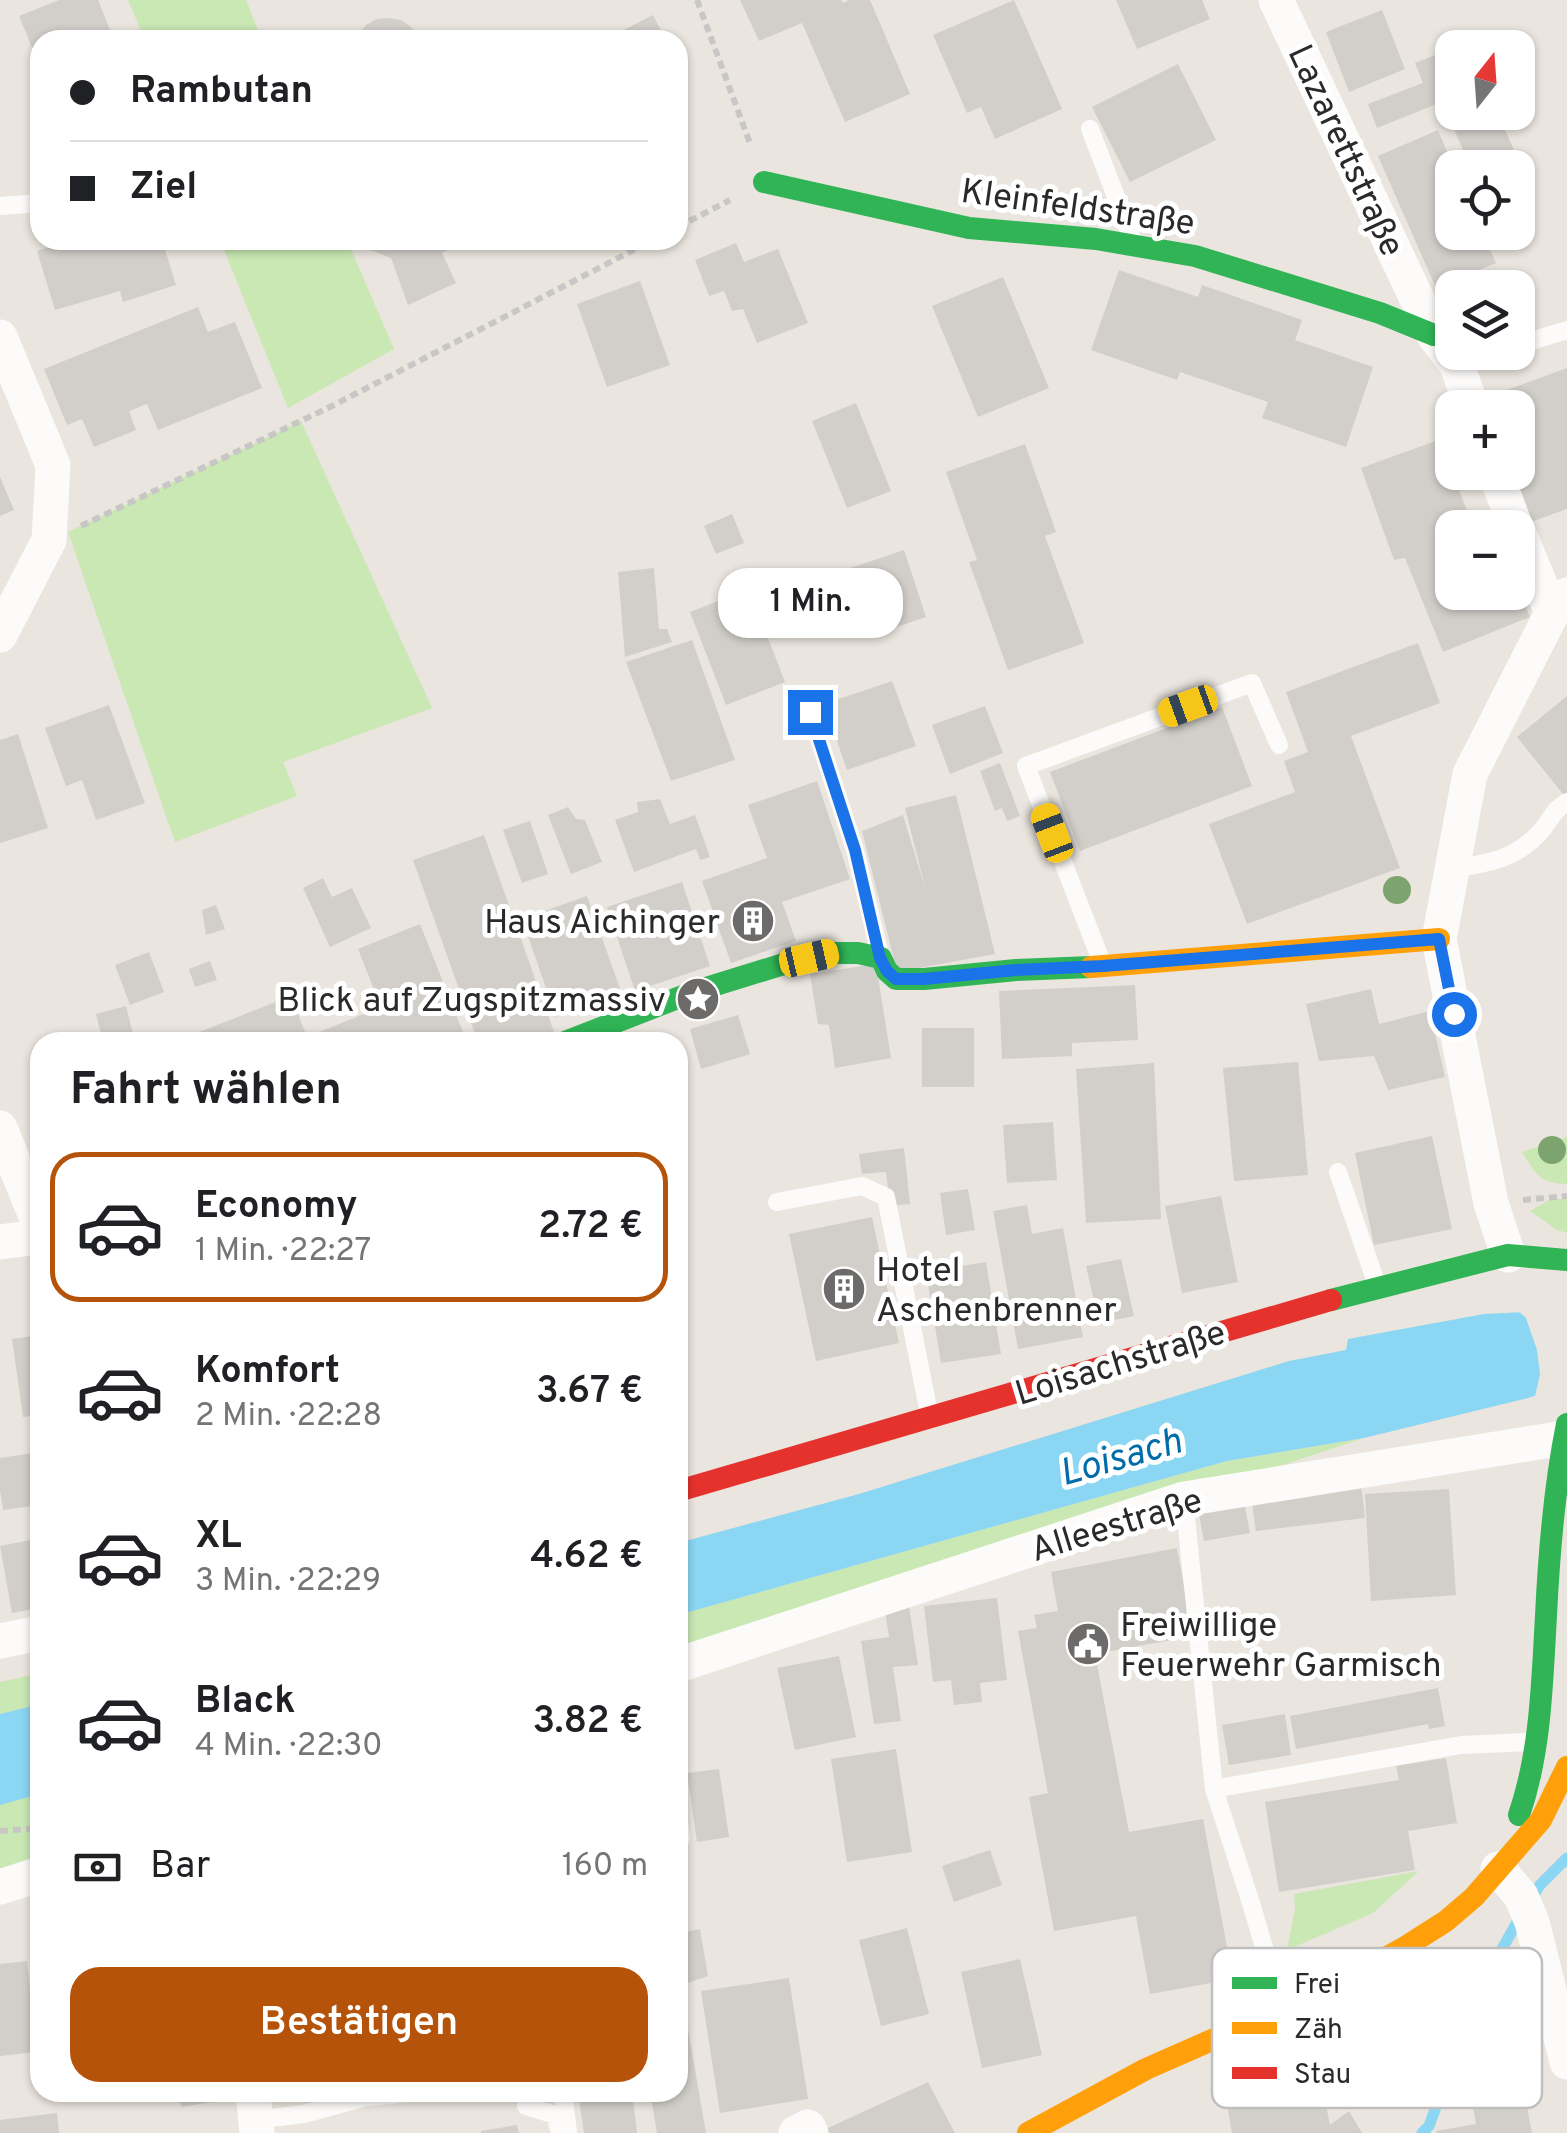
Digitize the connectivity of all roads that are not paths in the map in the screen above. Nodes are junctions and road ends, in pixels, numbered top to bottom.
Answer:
1 (1276, 0) edge
2 (1090, 129) dead end
3 (764, 182) road end
4 (30, 204) edge
5 (0, 206) edge
6 (1136, 246) junction
7 (1567, 330) edge
8 (1434, 335) joint
9 (0, 336) edge
10 (1535, 340) edge
11 (1535, 562) edge
12 (1559, 604) edge
13 (0, 635) edge
14 (810, 712) dead end
15 (1279, 745) dead end
16 (1567, 802) edge
17 (1452, 870) junction
18 (1439, 939) junction
19 (880, 958) junction
20 (1103, 966) junction
21 (593, 1032) edge
22 (0, 1128) edge
23 (1338, 1172) dead end
24 (30, 1202) edge
25 (777, 1202) dead end
26 (30, 1238) edge
27 (0, 1242) edge
28 (1508, 1255) junction
29 (1567, 1260) edge
30 (1379, 1289) junction
31 (930, 1418) junction
32 (1566, 1433) edge
33 (688, 1488) edge
34 (1184, 1499) junction
35 (30, 1635) edge
36 (0, 1641) edge
37 (688, 1663) edge
38 (1536, 1742) junction
39 (1567, 1767) edge
40 (1214, 1789) junction
41 (1498, 1869) junction
42 (30, 1877) edge
43 (0, 1886) edge
44 (1264, 1948) edge
45 (1402, 1948) edge
46 (1538, 1948) edge
47 (1542, 1962) edge
48 (1212, 2040) edge
49 (1567, 2062) edge
50 (348, 2102) edge
51 (564, 2102) edge
52 (526, 2106) dead end
53 (255, 2115) edge
54 (1063, 2123) edge
55 (560, 2133) edge
56 (568, 2133) edge
57 (796, 2133) edge
58 (811, 2133) edge
59 (1028, 2133) edge

1 - 8 street, Lazarettstraße
2 - 6 lane
3 - 6 street, Kleinfeldstraße
4 - 5 lane
6 - 8 street, Kleinfeldstraße
7 - 10 lane
9 - 13 street
11 - 12 street
12 - 17 street
14 - 19 lane
15 - 20 lane
16 - 17 lane
17 - 18 street
18 - 20 street
18 - 28 street
19 - 20 street
19 - 21 street
22 - 24 street
23 - 30 lane
25 - 31 lane
26 - 27 street
28 - 29 street, Loisachstraße
28 - 30 street, Loisachstraße
30 - 31 street, Loisachstraße
31 - 33 street, Loisachstraße
32 - 34 street, Alleestraße
32 - 38 street
34 - 37 street, Alleestraße
34 - 40 lane
35 - 36 street
38 - 40 lane
38 - 41 street
39 - 41 street
40 - 44 lane
41 - 45 street
41 - 46 street
42 - 43 street
47 - 49 street
48 - 54 street
50 - 53 lane
51 - 56 lane
52 - 55 lane
54 - 59 street
57 - 58 street

